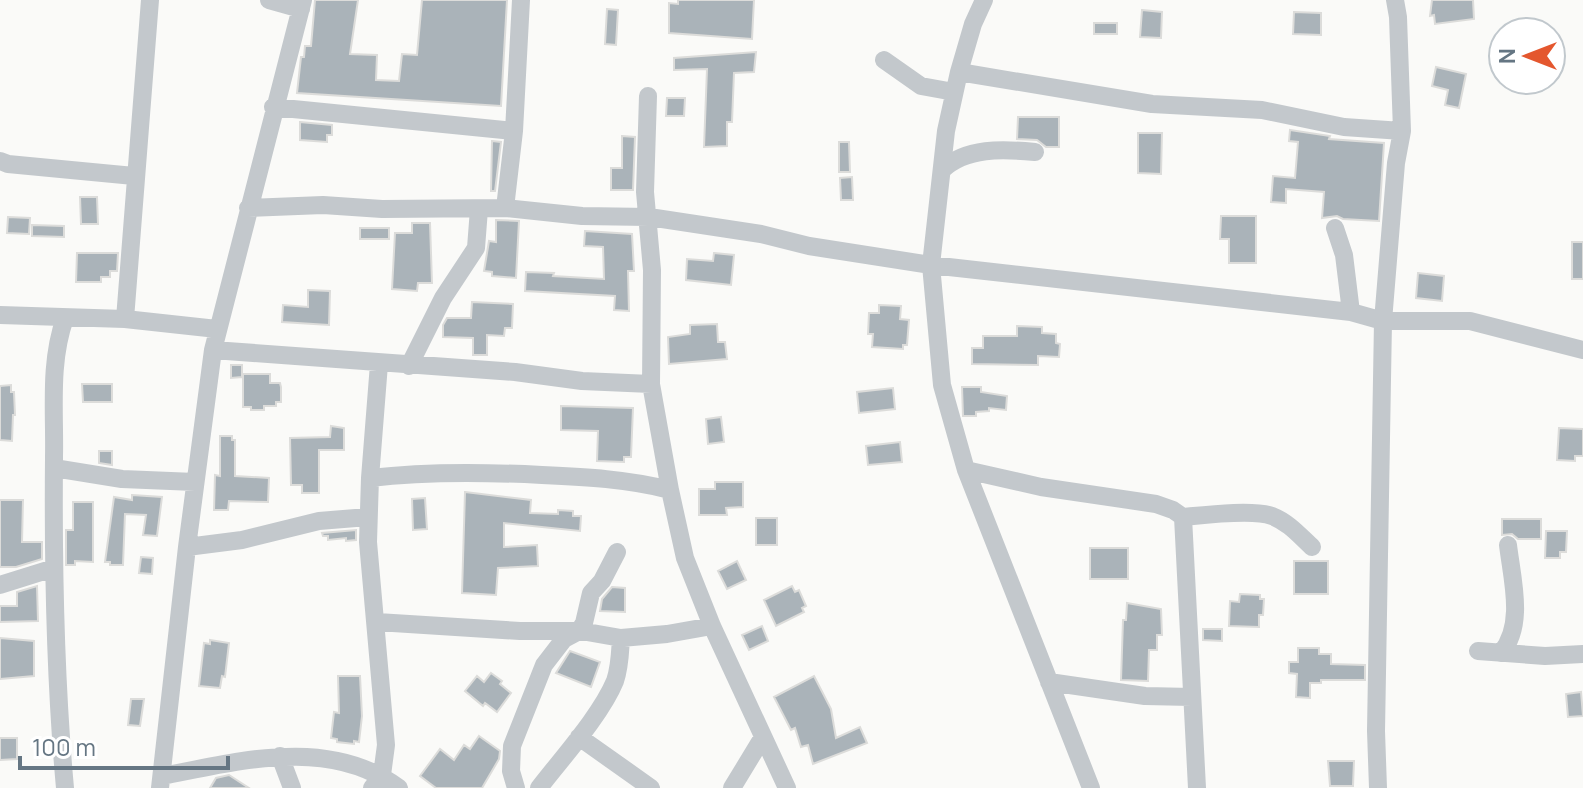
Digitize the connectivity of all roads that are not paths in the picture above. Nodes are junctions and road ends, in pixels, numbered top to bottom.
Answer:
1 (150, 0) edge
2 (269, 0) edge
3 (521, 0) edge
4 (984, 0) edge
5 (1395, 0) edge
6 (302, 4) edge
7 (884, 60) dead end
8 (959, 72) junction
9 (954, 92) junction
10 (648, 96) dead end
11 (273, 107) junction
12 (514, 131) junction
13 (1402, 131) junction
14 (1035, 152) dead end
15 (0, 161) edge
16 (942, 170) junction
17 (134, 176) junction
18 (248, 208) junction
19 (505, 208) junction
20 (479, 209) junction
21 (649, 217) junction
22 (1335, 228) dead end
23 (931, 265) junction
24 (1351, 312) junction
25 (0, 315) edge
26 (36, 318) junction
27 (65, 318) junction
28 (125, 319) junction
29 (1383, 321) junction
30 (217, 329) junction
31 (56, 343) junction
32 (213, 350) junction
33 (1583, 350) edge
34 (379, 364) junction
35 (409, 366) junction
36 (651, 384) junction
37 (54, 468) junction
38 (966, 470) junction
39 (370, 478) junction
40 (195, 482) junction
41 (670, 490) junction
42 (368, 517) junction
43 (1183, 517) junction
44 (1508, 545) dead end
45 (187, 547) junction
46 (1312, 547) dead end
47 (617, 552) dead end
48 (54, 568) junction
49 (0, 585) edge
50 (377, 622) junction
51 (712, 626) junction
52 (579, 631) junction
53 (621, 638) junction
54 (1478, 651) dead end
55 (1501, 653) junction
56 (1583, 654) edge
57 (1049, 682) junction
58 (1192, 697) junction
59 (579, 737) junction
60 (763, 737) junction
61 (280, 756) junction
62 (161, 782) edge
63 (377, 782) edge
64 (65, 788) edge
65 (292, 788) edge
66 (399, 788) edge
67 (516, 788) edge
68 (539, 788) edge
69 (651, 788) edge
70 (732, 788) edge
71 (787, 788) edge
72 (1091, 788) edge
73 (1197, 788) edge
74 (1378, 788) edge

1 - 17 street
2 - 6 street
3 - 12 street
4 - 8 street
5 - 13 street
6 - 11 street
7 - 9 street
8 - 9 street
8 - 13 street
9 - 16 street
10 - 21 street
11 - 12 street
11 - 18 street
12 - 19 street
13 - 29 street
14 - 16 street
15 - 17 street
16 - 23 street
17 - 28 street
18 - 20 street
18 - 30 street
19 - 20 street
19 - 21 street
20 - 35 street
21 - 23 street
21 - 36 street
22 - 24 street
23 - 24 street
23 - 38 street
24 - 29 street
25 - 26 street
26 - 27 street
26 - 31 street
27 - 28 street
27 - 31 street
28 - 30 street
29 - 33 street
29 - 74 street
30 - 32 street
31 - 37 street
32 - 34 street
32 - 40 street
34 - 35 street
34 - 39 street
35 - 36 street
36 - 41 street
37 - 40 street
37 - 48 street
38 - 43 street
38 - 57 street
39 - 41 street
39 - 42 street
40 - 45 street
41 - 51 street
42 - 45 street
42 - 50 street
43 - 46 street
43 - 58 street
44 - 55 street
45 - 62 street
47 - 52 street
48 - 49 street
48 - 64 street
50 - 52 street
50 - 63 street
51 - 53 street
51 - 60 street
52 - 53 street
52 - 67 street
53 - 59 street
54 - 55 street
55 - 56 street
57 - 58 street
57 - 72 street
58 - 73 street
59 - 68 street
59 - 69 street
60 - 70 street
60 - 71 street
61 - 62 street
61 - 63 street
61 - 65 street
63 - 66 street

